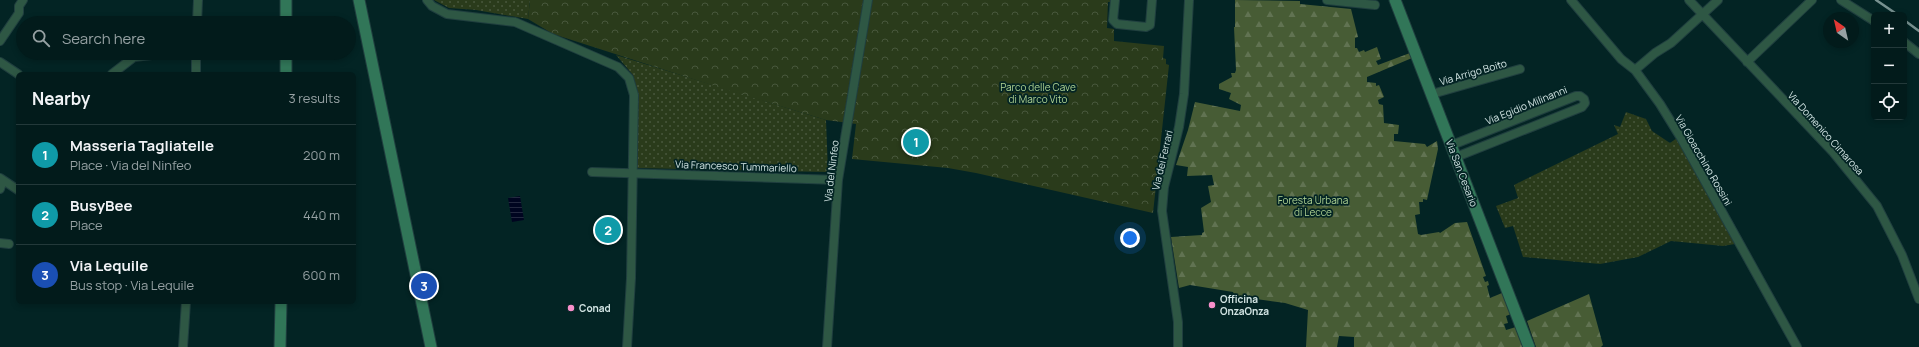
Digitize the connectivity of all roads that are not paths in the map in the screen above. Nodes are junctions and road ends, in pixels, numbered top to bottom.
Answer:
1 (23, 0) edge
2 (198, 0) edge
3 (286, 0) edge
4 (359, 0) edge
5 (427, 0) edge
6 (868, 0) edge
7 (1115, 0) edge
8 (1152, 0) edge
9 (1189, 0) edge
10 (1328, 0) edge
11 (1394, 0) edge
12 (1571, 0) edge
13 (1689, 0) edge
14 (1718, 0) edge
15 (1812, 0) edge
16 (1842, 0) edge
17 (1354, 1) edge
18 (1375, 4) dead end
19 (1701, 14) junction
20 (17, 16) edge
21 (197, 16) edge
22 (286, 16) edge
23 (16, 17) edge
24 (1871, 19) edge
25 (0, 41) edge
26 (1907, 44) edge
27 (1919, 54) edge
28 (130, 60) edge
29 (196, 60) edge
30 (286, 60) edge
31 (0, 62) edge
32 (1746, 62) junction
33 (1520, 69) dead end
34 (1635, 70) junction
35 (115, 72) edge
36 (196, 72) edge
37 (286, 72) edge
38 (16, 73) edge
39 (1432, 94) junction
40 (1452, 145) junction
41 (1456, 157) junction
42 (592, 172) dead end
43 (632, 173) junction
44 (1, 179) edge
45 (838, 180) junction
46 (0, 189) edge
47 (16, 189) edge
48 (0, 243) edge
49 (9, 244) dead end
50 (1919, 299) edge
51 (186, 304) edge
52 (281, 304) edge
53 (183, 347) edge
54 (280, 347) edge
55 (431, 347) edge
56 (627, 347) edge
57 (827, 347) edge
58 (1178, 347) edge
59 (1529, 347) edge
60 (1797, 347) edge

1 - 20 street
2 - 21 street
3 - 22 main road
4 - 55 main road
5 - 43 street
6 - 45 street, Via del Ninfeo
7 - 8 street
9 - 58 street, Via dei Ferrari
10 - 17 street
11 - 39 main road, Via San Cesario
12 - 34 street, Via Gioacchino Rossini
13 - 19 street, Via Domenico Cimarosa
14 - 19 street
15 - 32 street
16 - 24 street
17 - 18 street
19 - 32 street, Via Domenico Cimarosa
19 - 34 street
23 - 25 street
26 - 27 street
28 - 35 street
29 - 36 street
30 - 37 main road
31 - 38 street
32 - 50 street, Via Domenico Cimarosa
33 - 39 street, Via Arrigo Boito
34 - 60 street, Via Gioacchino Rossini
39 - 40 main road, Via San Cesario
40 - 41 main road, Via San Cesario
40 - 41 street, Via Egidio Milinanni
41 - 59 main road, Via San Cesario
42 - 43 street, Via Francesco Tummariello
43 - 45 street, Via Francesco Tummariello
43 - 56 street
44 - 46 street
44 - 47 street
45 - 57 street, Via del Ninfeo
48 - 49 street
51 - 53 street
52 - 54 main road

